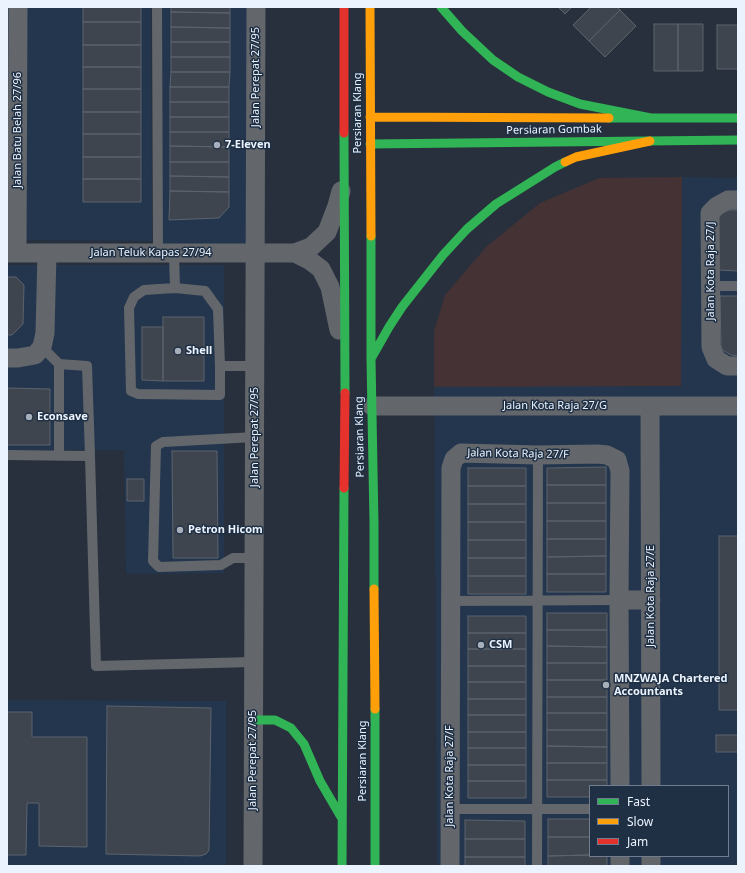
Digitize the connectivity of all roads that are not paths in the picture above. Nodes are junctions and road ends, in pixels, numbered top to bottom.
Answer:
1 (18, 7) edge
2 (157, 7) edge
3 (256, 7) edge
4 (344, 7) edge
5 (370, 7) edge
6 (441, 7) edge
7 (370, 117) junction
8 (651, 118) junction
9 (738, 118) edge
10 (738, 140) edge
11 (650, 141) junction
12 (370, 144) junction
13 (345, 179) junction
14 (738, 200) edge
15 (12, 253) edge
16 (47, 253) junction
17 (166, 253) junction
18 (256, 253) junction
19 (295, 253) junction
20 (711, 286) junction
21 (738, 286) edge
22 (175, 288) junction
23 (42, 347) junction
24 (7, 358) edge
25 (371, 359) junction
26 (345, 363) junction
27 (59, 364) junction
28 (220, 366) junction
29 (255, 366) junction
30 (738, 366) edge
31 (372, 406) junction
32 (650, 406) junction
33 (738, 406) edge
34 (255, 437) junction
35 (7, 455) edge
36 (538, 455) junction
37 (59, 456) junction
38 (90, 456) junction
39 (254, 558) junction
40 (538, 600) junction
41 (619, 600) junction
42 (651, 600) junction
43 (451, 601) junction
44 (254, 662) junction
45 (254, 720) junction
46 (620, 785) edge
47 (651, 785) edge
48 (450, 809) junction
49 (537, 809) junction
50 (589, 809) edge
51 (342, 818) junction
52 (253, 866) edge
53 (342, 866) edge
54 (376, 866) edge
55 (450, 866) edge
56 (537, 866) edge

1 - 15 street, Jalan Batu Belah 27/96
2 - 17 lane
3 - 18 street, Jalan Perepat 27/95
4 - 13 main road, Persiaran Klang
5 - 7 main road, Persiaran Klang
6 - 8 main road
7 - 8 main road, Persiaran Gombak
7 - 12 main road, Persiaran Klang
8 - 9 main road, Persiaran Gombak
10 - 11 main road, Persiaran Gombak
11 - 12 main road, Persiaran Gombak
11 - 25 main road
12 - 25 main road, Persiaran Klang
13 - 19 street
13 - 26 main road, Persiaran Klang
14 - 20 street, Jalan Kota Raja 27/J
15 - 16 street, Jalan Teluk Kapas 27/94
16 - 17 street, Jalan Teluk Kapas 27/94
16 - 23 street
17 - 18 street, Jalan Teluk Kapas 27/94
17 - 22 lane
18 - 19 street, Jalan Teluk Kapas 27/94
18 - 29 street, Jalan Perepat 27/95
19 - 26 street
20 - 21 lane
20 - 30 street, Jalan Kota Raja 27/J
22 - 28 lane
22 - 28 lane
23 - 24 street
23 - 27 lane
25 - 31 main road, Persiaran Klang
26 - 51 main road, Persiaran Klang
27 - 37 lane
27 - 38 lane
28 - 29 lane
29 - 34 street, Jalan Perepat 27/95
31 - 32 street, Jalan Kota Raja 27/G
31 - 54 main road, Persiaran Klang
32 - 33 street, Jalan Kota Raja 27/G
32 - 42 street, Jalan Kota Raja 27/E
34 - 39 street, Jalan Perepat 27/95
34 - 39 lane
35 - 37 lane
36 - 40 lane
36 - 41 street, Jalan Kota Raja 27/F
36 - 43 street, Jalan Kota Raja 27/F
37 - 38 lane
38 - 44 lane
39 - 44 street, Jalan Perepat 27/95
40 - 41 lane
40 - 43 lane
40 - 49 lane
41 - 42 street
41 - 46 street, Jalan Kota Raja 27/F
42 - 47 street, Jalan Kota Raja 27/E
43 - 48 street, Jalan Kota Raja 27/F
44 - 45 street, Jalan Perepat 27/95
45 - 51 main road
45 - 52 street, Jalan Perepat 27/95
48 - 49 lane
48 - 55 street, Jalan Kota Raja 27/F
49 - 50 lane
49 - 56 lane
51 - 53 main road, Persiaran Klang

